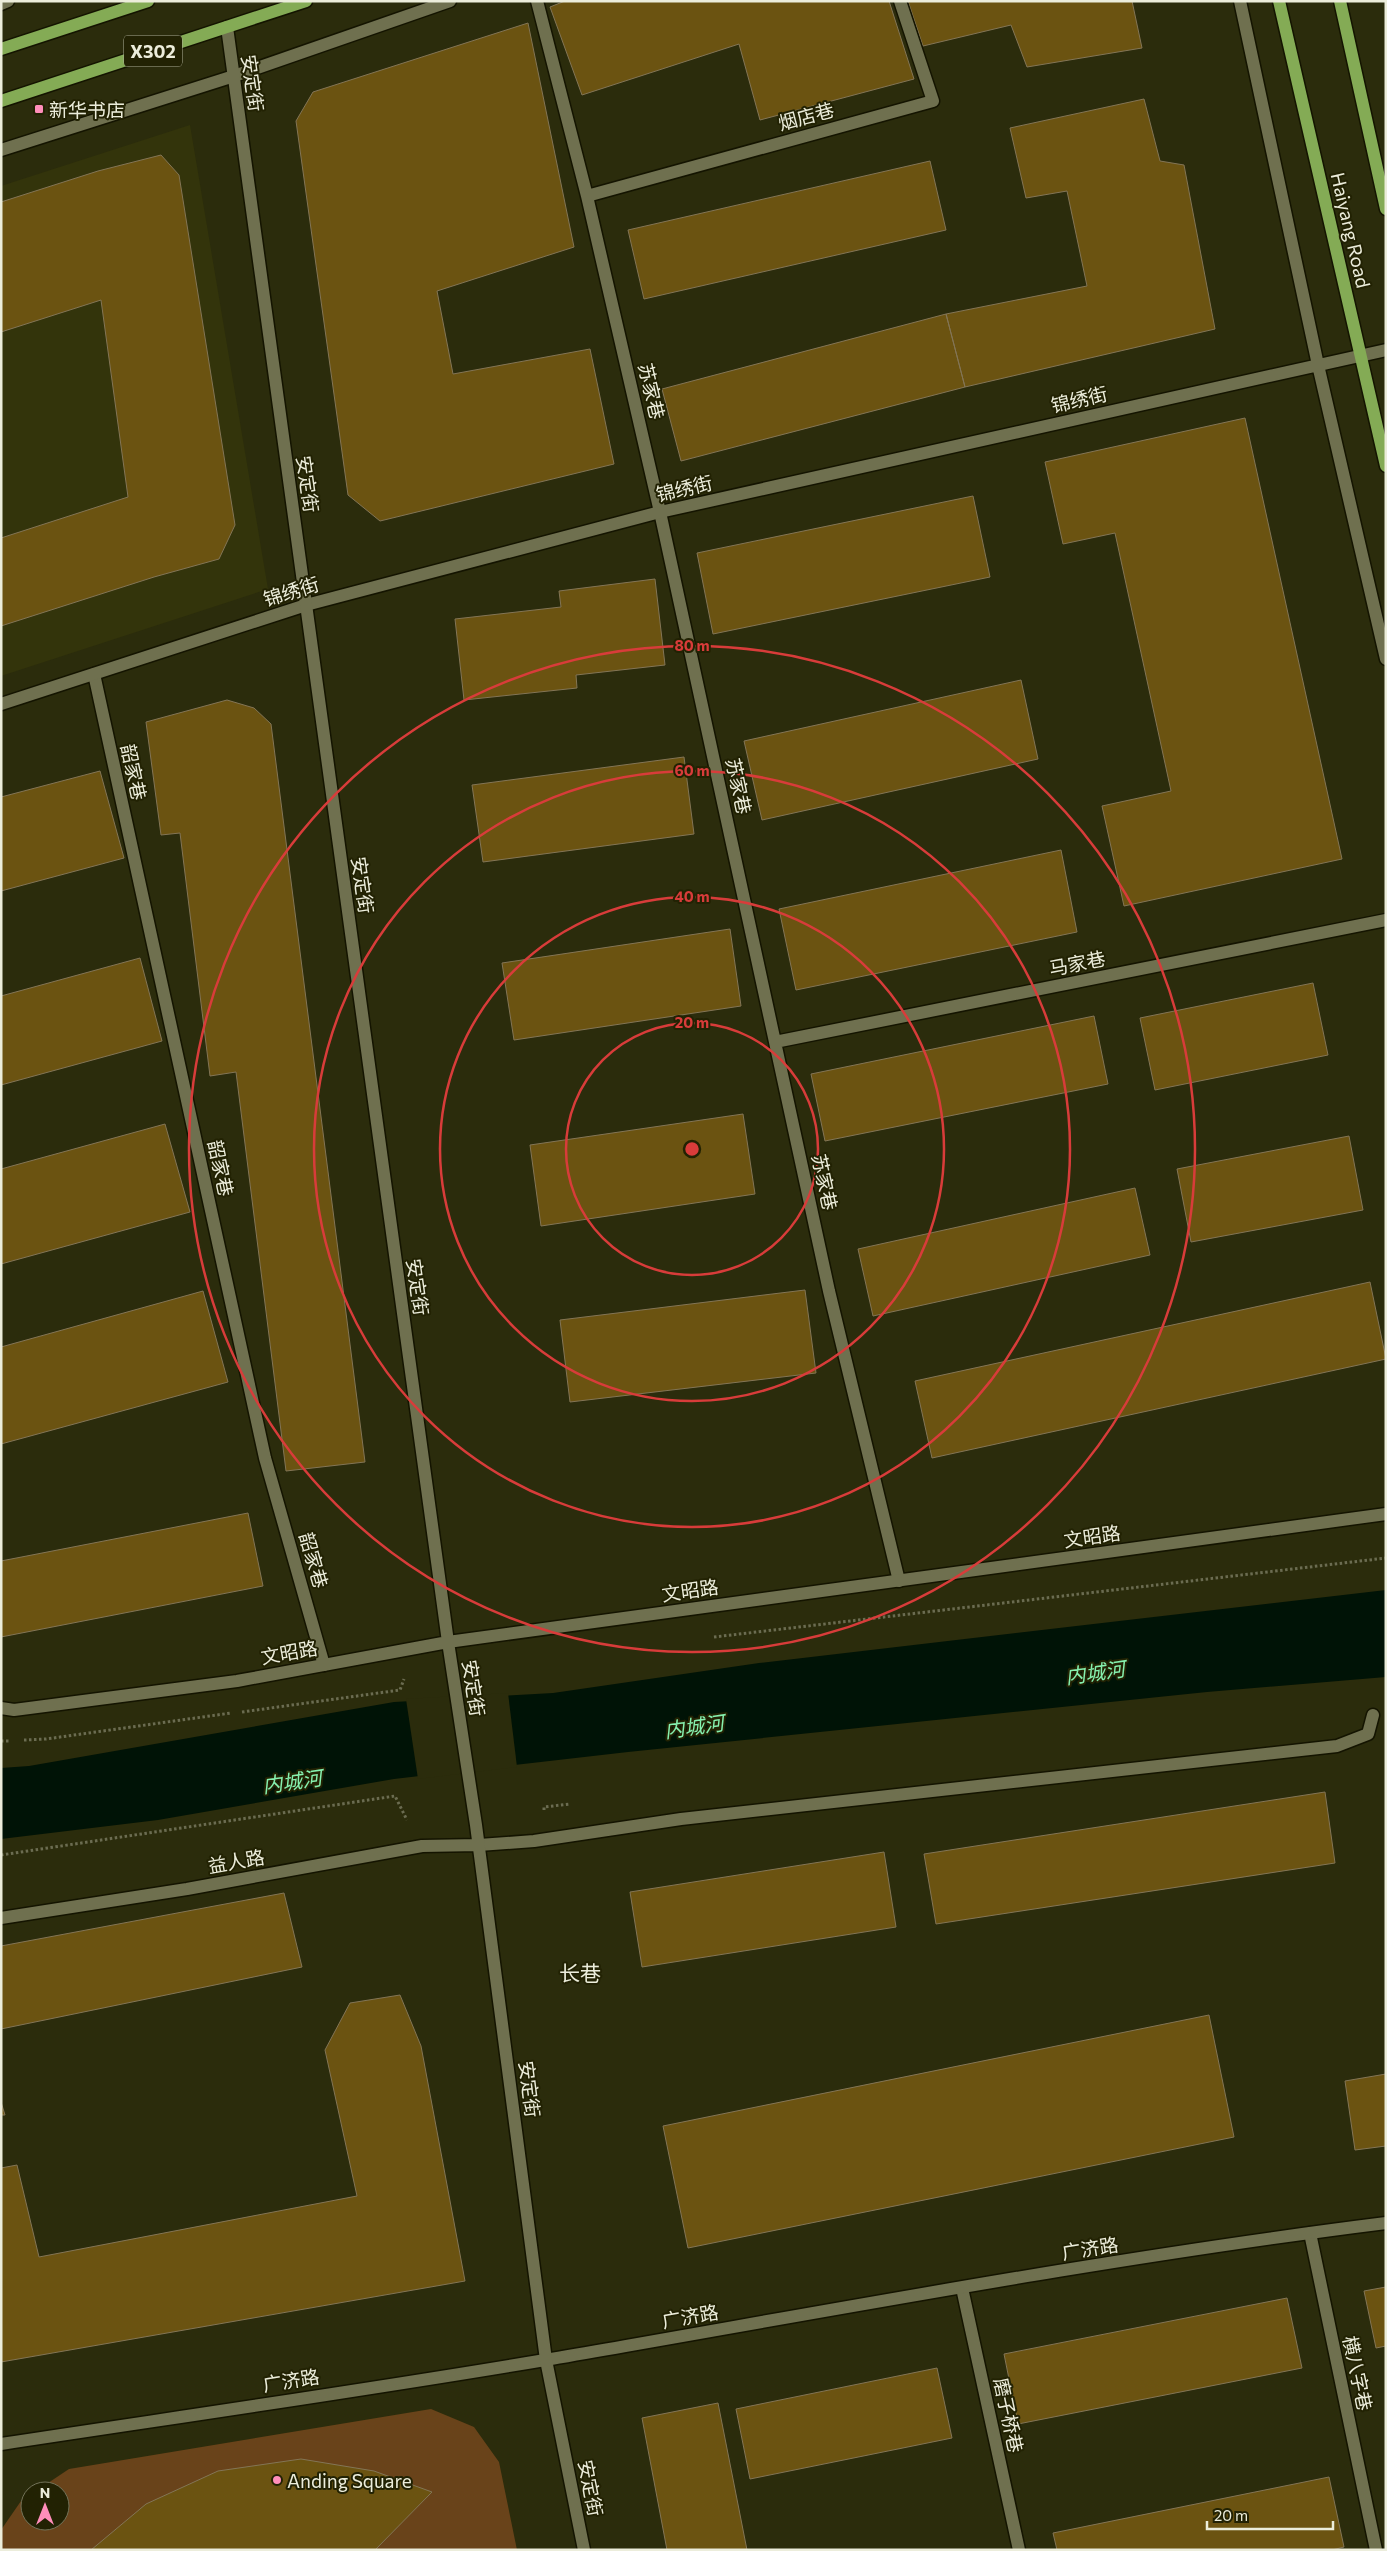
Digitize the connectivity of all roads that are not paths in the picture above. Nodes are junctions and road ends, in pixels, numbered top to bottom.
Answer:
1 (8, 1) edge
2 (148, 1) edge
3 (306, 1) edge
4 (450, 1) edge
5 (537, 1) edge
6 (900, 1) edge
7 (1240, 1) edge
8 (1279, 1) edge
9 (1, 4) edge
10 (1342, 4) edge
11 (227, 27) junction
12 (1, 50) edge
13 (234, 76) junction
14 (1, 101) edge
15 (1, 150) edge
16 (587, 196) junction
17 (1386, 209) edge
18 (1386, 350) edge
19 (1360, 356) junction
20 (1318, 365) junction
21 (1386, 466) edge
22 (660, 512) junction
23 (306, 605) junction
24 (1386, 659) edge
25 (94, 674) junction
26 (1, 704) edge
27 (1386, 920) edge
28 (775, 1042) junction
29 (1386, 1514) edge
30 (899, 1581) junction
31 (448, 1642) junction
32 (324, 1665) junction
33 (1, 1708) edge
34 (1373, 1715) dead end
35 (479, 1845) junction
36 (1, 1918) edge
37 (1386, 2223) edge
38 (1310, 2233) junction
39 (962, 2288) junction
40 (546, 2360) junction
41 (1, 2444) edge
42 (584, 2550) edge
43 (1019, 2550) edge
44 (1376, 2550) edge

1 - 9 street
2 - 12 main road, X302
3 - 11 main road, X302
4 - 13 street
5 - 16 street, 苏家巷
6 - 16 street, 烟店巷
7 - 20 street
8 - 19 main road, Haiyang Road
10 - 17 main road, Haiyang Road
11 - 13 street, 安定街
11 - 14 main road, X302
13 - 15 street
13 - 23 street, 安定街
16 - 22 street, 苏家巷
18 - 19 street, 锦绣街
19 - 20 street, 锦绣街
19 - 21 main road, Haiyang Road
20 - 22 street, 锦绣街
20 - 24 street
22 - 23 street, 锦绣街
22 - 28 street, 苏家巷
23 - 25 street, 锦绣街
23 - 31 street, 安定街
25 - 26 street, 锦绣街
25 - 32 street, 韶家巷
27 - 28 street, 马家巷
28 - 30 street, 苏家巷
29 - 30 street, 文昭路
30 - 31 street, 文昭路
31 - 32 street, 文昭路
31 - 35 street, 安定街
32 - 33 street, 文昭路
34 - 35 street, 益人路
35 - 36 street, 益人路
35 - 40 street, 安定街
37 - 38 street, 广济路
38 - 39 street, 广济路
38 - 44 street, 横八字巷
39 - 40 street, 广济路
39 - 43 street, 磨子桥巷
40 - 41 street, 广济路
40 - 42 street, 安定街

